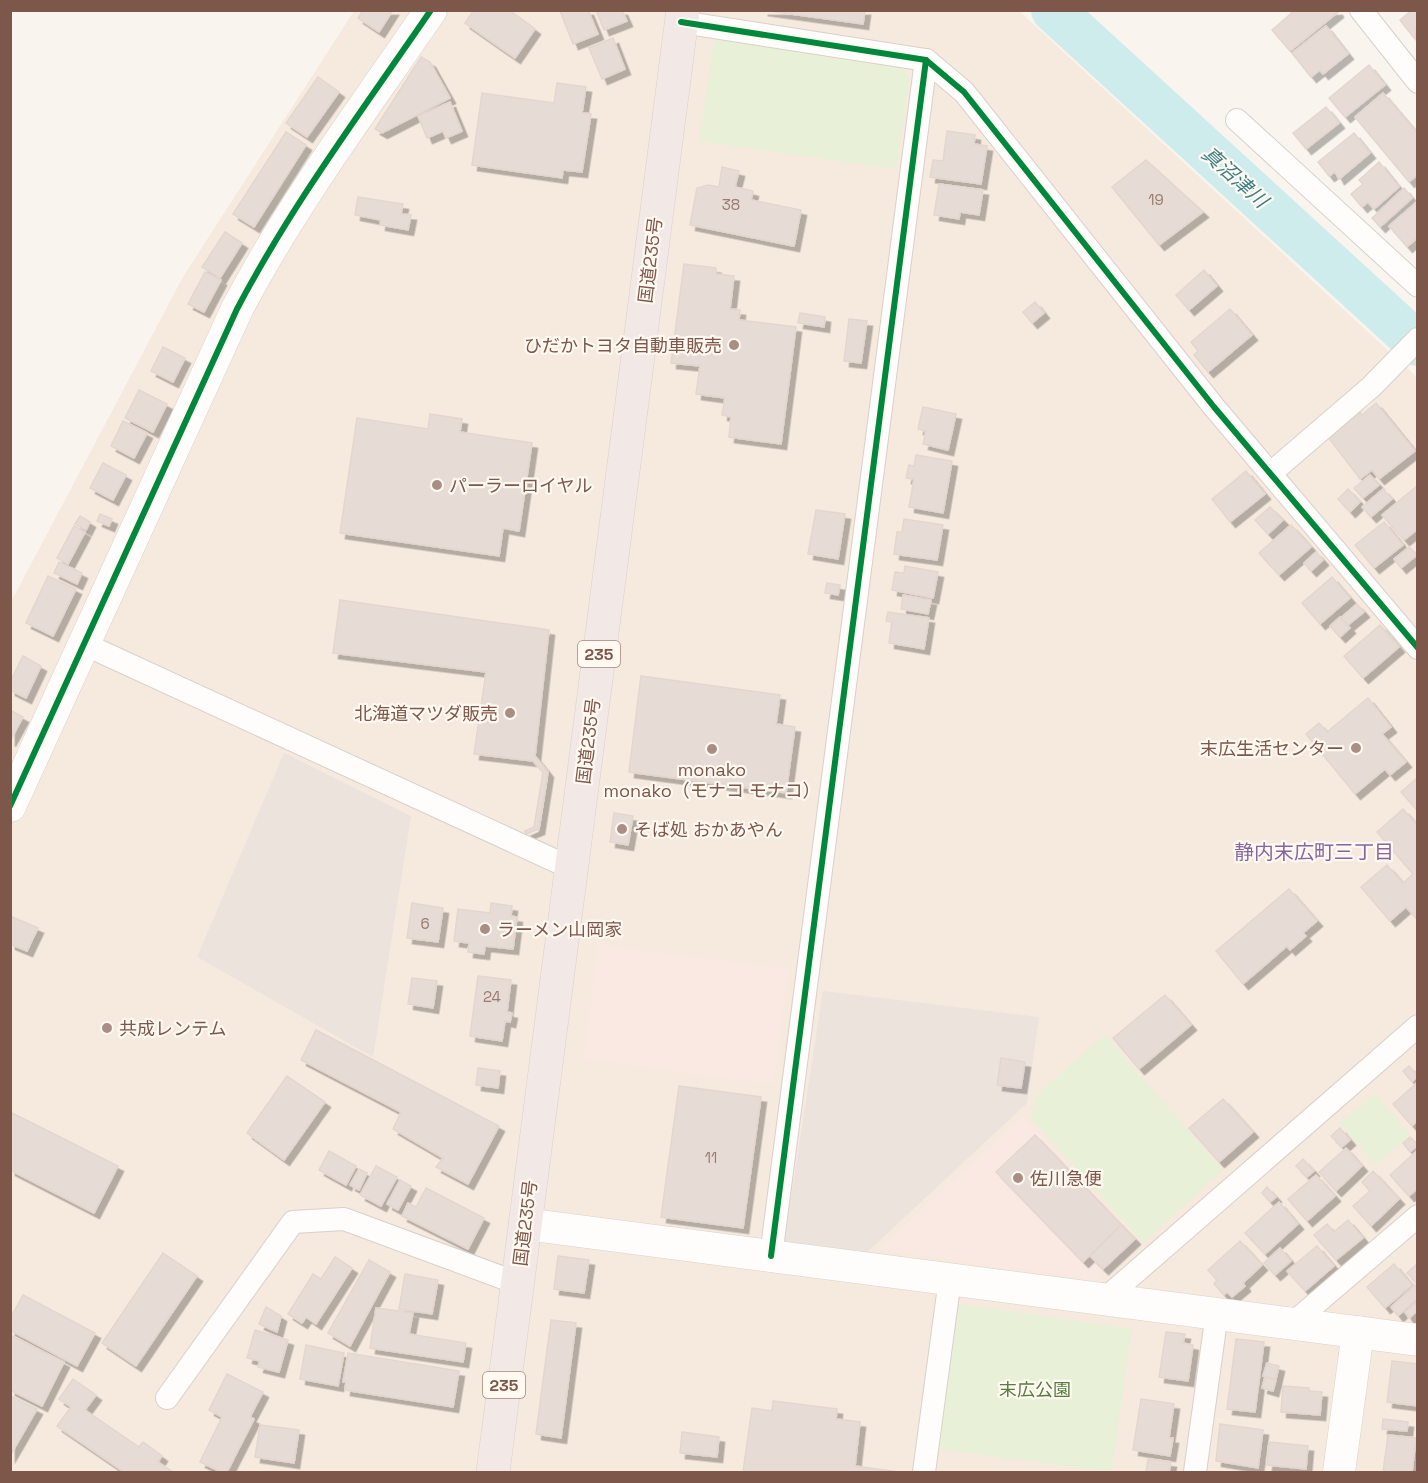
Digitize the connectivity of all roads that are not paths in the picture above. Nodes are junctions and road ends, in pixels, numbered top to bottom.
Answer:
1 (431, 10) edge
2 (1361, 10) edge
3 (682, 16) edge
4 (926, 60) junction
5 (1418, 82) edge
6 (1237, 120) dead end
7 (1418, 286) edge
8 (1418, 339) edge
9 (1271, 473) junction
10 (84, 644) junction
11 (1418, 648) edge
12 (10, 806) edge
13 (571, 868) junction
14 (1418, 1026) edge
15 (1418, 1216) edge
16 (525, 1224) junction
17 (771, 1256) junction
18 (950, 1279) junction
19 (517, 1283) junction
20 (1106, 1298) junction
21 (1217, 1313) junction
22 (1293, 1323) junction
23 (1358, 1332) junction
24 (1418, 1340) edge
25 (167, 1398) dead end
26 (493, 1473) edge
27 (924, 1473) edge
28 (1195, 1473) edge
29 (1339, 1473) edge

1 - 10 street
2 - 5 street
3 - 4 street
3 - 13 highway, 国道235号 / 235
4 - 9 street
4 - 17 street
6 - 7 street
8 - 9 street
9 - 11 street
10 - 12 street
10 - 13 street
13 - 16 highway, 国道235号 / 235
14 - 20 street
15 - 22 street
16 - 17 street
16 - 19 highway, 国道235号 / 235
17 - 18 street
18 - 20 street
18 - 27 street
19 - 25 street
19 - 26 highway, 国道235号 / 235
20 - 21 street
21 - 22 street
21 - 28 street
22 - 23 street
23 - 24 street
23 - 29 street

